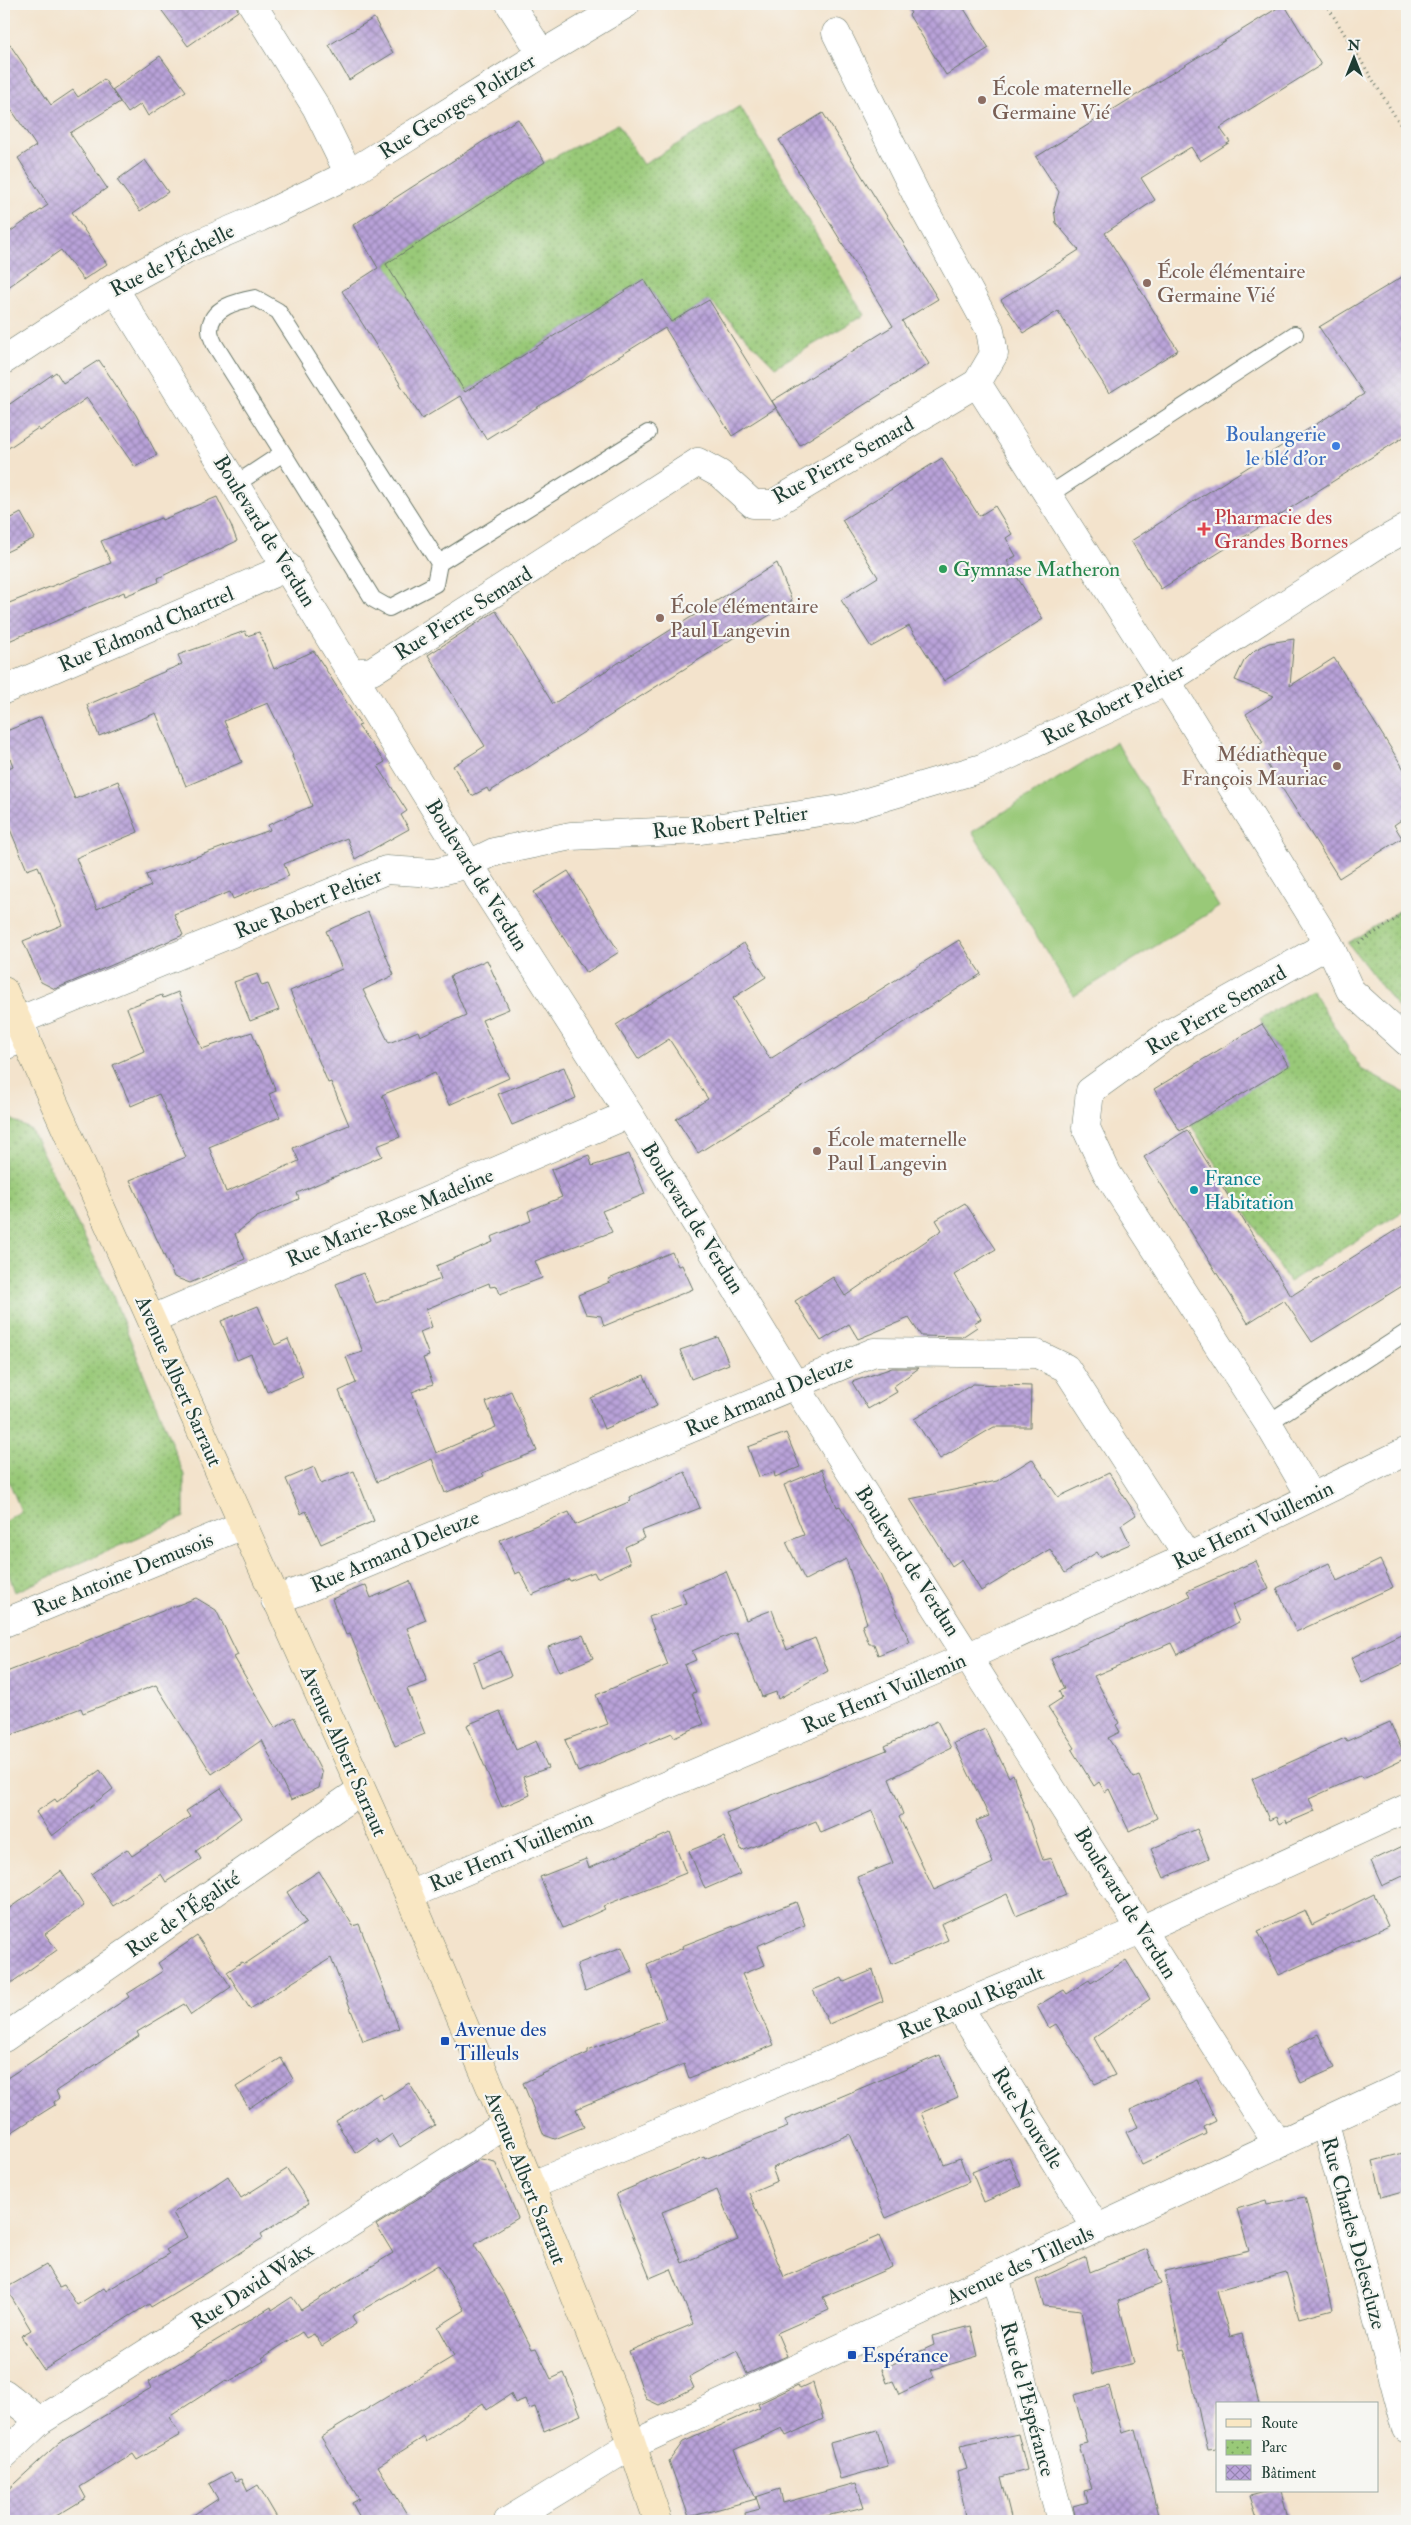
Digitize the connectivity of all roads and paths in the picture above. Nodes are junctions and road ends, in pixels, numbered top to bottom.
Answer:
1 (252, 4) edge
2 (510, 4) edge
3 (626, 4) edge
4 (1326, 4) edge
5 (836, 33) dead end
6 (542, 54) junction
7 (1407, 131) edge
8 (349, 174) junction
9 (114, 288) junction
10 (1295, 334) dead end
11 (4, 360) edge
12 (977, 383) junction
13 (648, 433) dead end
14 (283, 453) junction
15 (236, 484) junction
16 (1047, 496) junction
17 (1407, 528) edge
18 (439, 563) junction
19 (288, 567) junction
20 (352, 673) junction
21 (1166, 682) junction
22 (4, 690) edge
23 (469, 864) junction
24 (1407, 912) edge
25 (1332, 951) junction
26 (4, 991) edge
27 (16, 1035) edge
28 (1407, 1042) edge
29 (629, 1114) junction
30 (152, 1319) junction
31 (1407, 1332) edge
32 (795, 1384) junction
33 (1268, 1424) junction
34 (1407, 1451) edge
35 (1311, 1497) junction
36 (243, 1525) junction
37 (1188, 1557) junction
38 (275, 1600) junction
39 (4, 1623) edge
40 (969, 1656) junction
41 (362, 1790) junction
42 (1407, 1808) edge
43 (409, 1895) junction
44 (1143, 1929) junction
45 (959, 2007) junction
46 (4, 2038) edge
47 (1407, 2084) edge
48 (1325, 2123) junction
49 (506, 2124) junction
50 (1278, 2144) junction
51 (530, 2186) junction
52 (1096, 2229) junction
53 (995, 2276) junction
54 (4, 2394) edge
55 (40, 2422) junction
56 (1407, 2430) edge
57 (632, 2445) junction
58 (4, 2455) edge
59 (508, 2521) edge
60 (658, 2521) edge
61 (1062, 2521) edge

1 - 8 street
2 - 6 street, Rue Georges Politzer
3 - 6 street
4 - 7 path
5 - 12 street, Rue Pierre Semard
6 - 8 street, Rue Georges Politzer
8 - 9 street, Rue de l'Échelle
9 - 11 street, Rue de l'Échelle
9 - 15 street, Boulevard de Verdun
10 - 16 lane
12 - 16 street
12 - 20 street, Rue Pierre Semard
13 - 18 lane
14 - 15 lane
14 - 18 lane
14 - 18 lane
15 - 19 street, Boulevard de Verdun
16 - 21 street
17 - 21 street, Rue Robert Peltier
19 - 20 street, Boulevard de Verdun
19 - 22 street, Rue Edmond Chartrel
20 - 23 street, Boulevard de Verdun
21 - 23 street, Rue Robert Peltier
21 - 25 street
23 - 27 street, Rue Robert Peltier
23 - 29 street, Boulevard de Verdun
24 - 25 path
25 - 28 street
25 - 33 street, Rue Pierre Semard
26 - 27 street, Avenue Albert Sarraut
27 - 30 street, Avenue Albert Sarraut
29 - 30 street, Rue Marie-Rose Madeline
29 - 32 street, Boulevard de Verdun
30 - 36 street, Avenue Albert Sarraut
31 - 33 lane
32 - 37 street, Rue Armand Deleuze
32 - 38 street, Rue Armand Deleuze
32 - 40 street, Boulevard de Verdun
33 - 35 street, Rue Pierre Semard
34 - 35 street, Rue Henri Vuillemin
35 - 37 street, Rue Henri Vuillemin
36 - 38 street, Avenue Albert Sarraut
36 - 39 street, Rue Antoine Demusois
37 - 40 street, Rue Henri Vuillemin
38 - 41 street, Avenue Albert Sarraut
40 - 43 street, Rue Henri Vuillemin
40 - 44 street, Boulevard de Verdun
41 - 43 street, Avenue Albert Sarraut
41 - 46 street, Rue de l'Égalité
42 - 44 street, Rue Raoul Rigault
43 - 49 street, Avenue Albert Sarraut
44 - 45 street, Rue Raoul Rigault
44 - 50 street, Boulevard de Verdun
45 - 51 street, Rue Raoul Rigault
45 - 52 street, Rue Nouvelle
47 - 48 street, Avenue des Tilleuls
48 - 50 street, Avenue des Tilleuls
48 - 56 street, Rue Charles Delescluze
49 - 51 street, Avenue Albert Sarraut
49 - 55 street, Rue David Wakx
50 - 52 street, Avenue des Tilleuls
51 - 57 street, Avenue Albert Sarraut
52 - 53 street, Avenue des Tilleuls
53 - 57 street, Avenue des Tilleuls
53 - 61 street, Rue de l'Espérance
54 - 55 street
55 - 58 street, Rue David Wakx
57 - 59 street, Avenue des Tilleuls
57 - 60 street, Avenue Albert Sarraut

